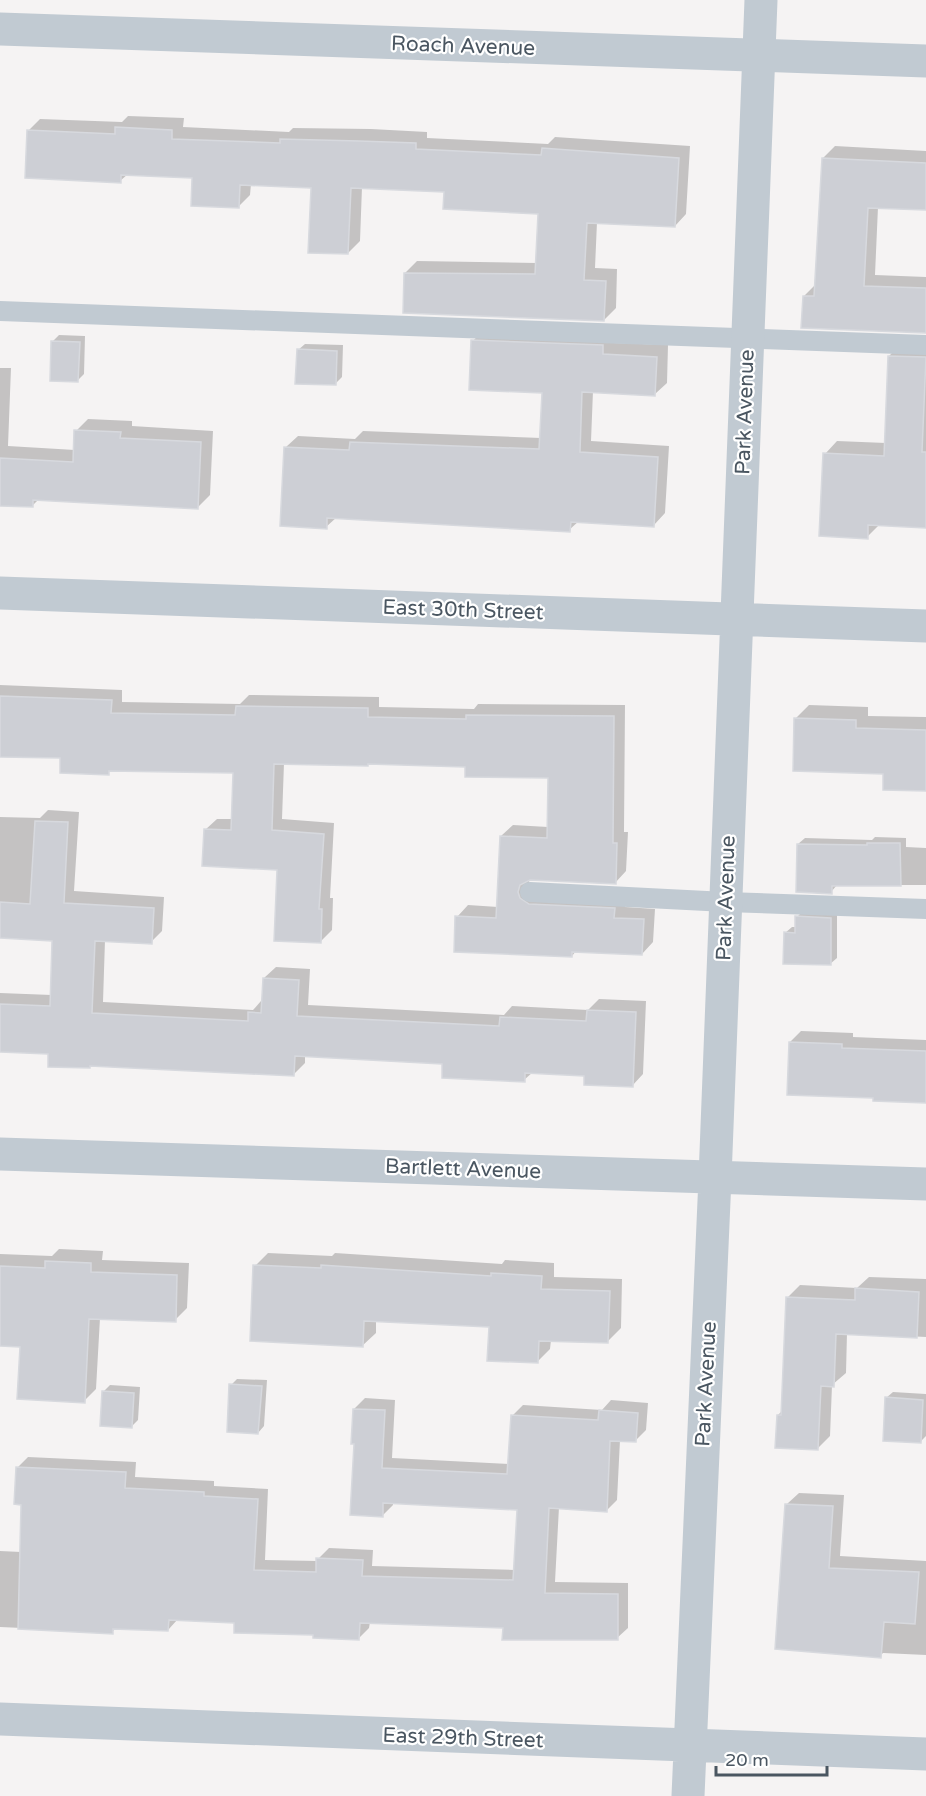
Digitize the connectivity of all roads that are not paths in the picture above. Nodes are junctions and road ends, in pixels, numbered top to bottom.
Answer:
1 (761, 0) edge
2 (0, 29) edge
3 (759, 57) junction
4 (926, 62) edge
5 (0, 311) edge
6 (748, 339) junction
7 (926, 345) edge
8 (0, 593) edge
9 (737, 619) junction
10 (926, 626) edge
11 (530, 892) dead end
12 (726, 902) junction
13 (926, 909) edge
14 (0, 1154) edge
15 (715, 1178) junction
16 (926, 1184) edge
17 (0, 1719) edge
18 (690, 1747) junction
19 (926, 1754) edge
20 (688, 1796) edge

1 - 3 street, Park Avenue
2 - 3 street, Roach Avenue
3 - 4 street, Roach Avenue
3 - 6 street, Park Avenue
5 - 6 lane
6 - 7 lane
6 - 9 street, Park Avenue
8 - 9 street, East 30th Street
9 - 10 street, East 30th Street
9 - 12 street, Park Avenue
11 - 12 lane
12 - 13 lane
12 - 15 street, Park Avenue
14 - 15 street, Bartlett Avenue
15 - 16 street, Bartlett Avenue
15 - 18 street, Park Avenue
17 - 18 street, East 29th Street
18 - 19 street, East 29th Street
18 - 20 street, Park Avenue

